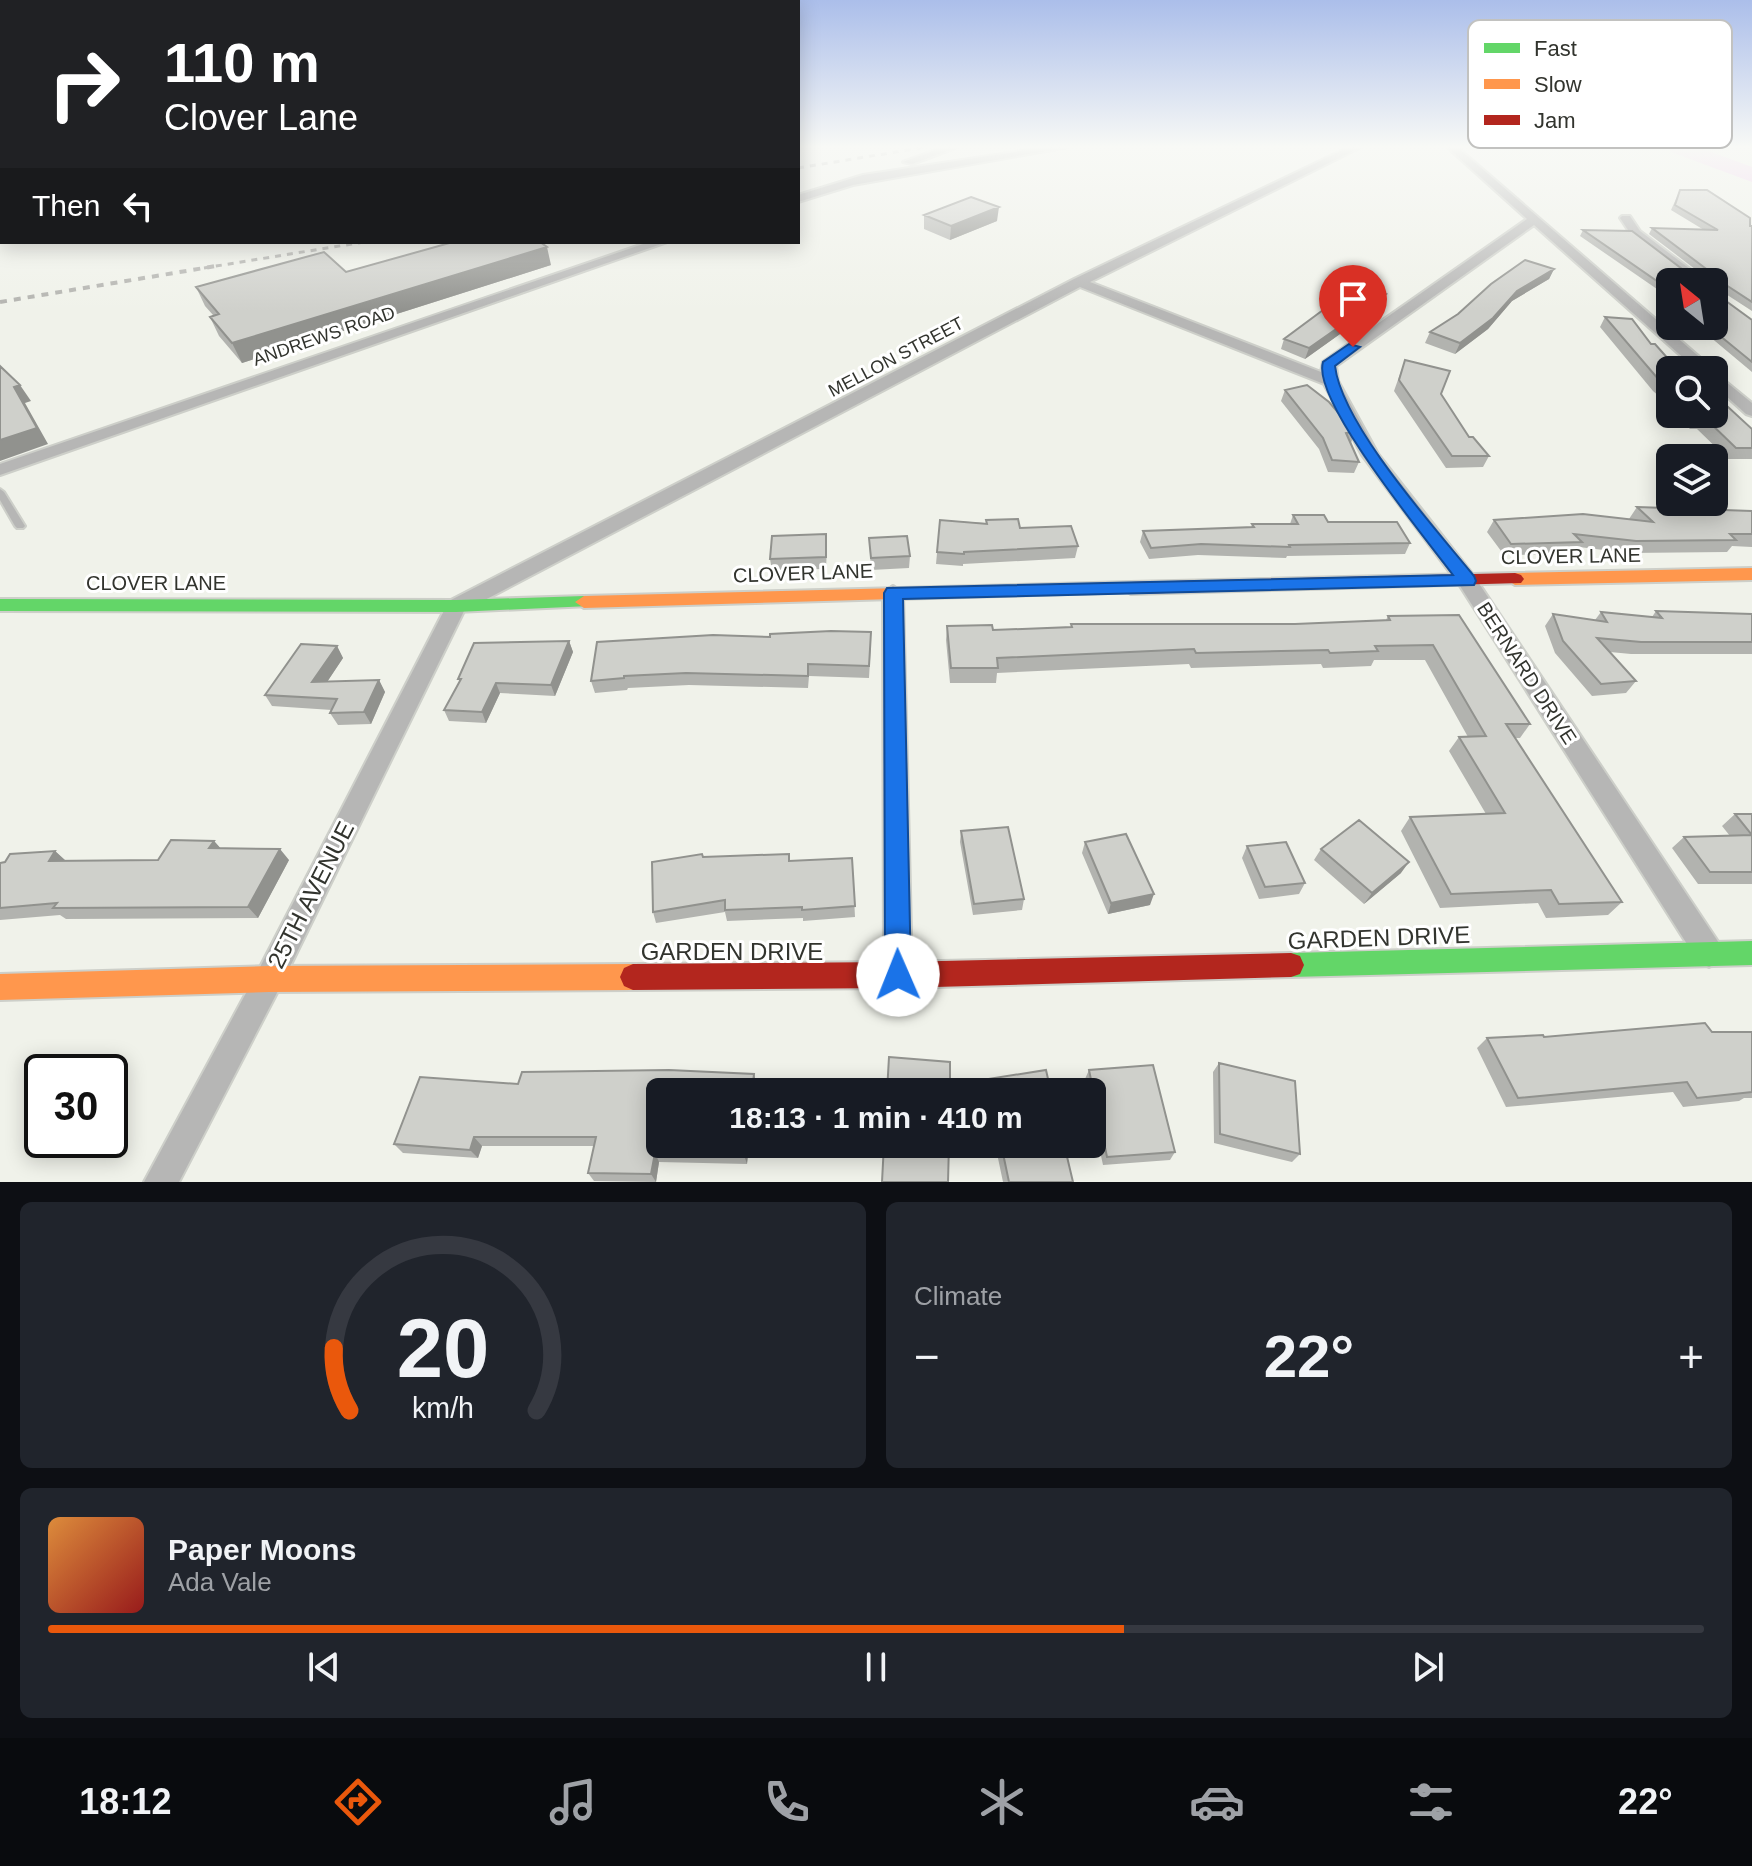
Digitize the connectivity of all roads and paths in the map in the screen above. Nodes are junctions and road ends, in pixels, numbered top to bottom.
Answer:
1 (1243, 202) edge
2 (1514, 202) edge
3 (1626, 218) dead end
4 (1534, 220) junction
5 (655, 244) edge
6 (1682, 268) edge
7 (1079, 282) junction
8 (1690, 356) edge
9 (1330, 381) junction
10 (1728, 390) edge
11 (1752, 411) edge
12 (0, 470) edge
13 (0, 492) edge
14 (20, 526) dead end
15 (1752, 574) edge
16 (1467, 581) junction
17 (893, 593) junction
18 (0, 605) edge
19 (456, 606) junction
20 (1709, 953) junction
21 (1752, 953) edge
22 (898, 975) junction
23 (269, 979) junction
24 (0, 987) edge
25 (161, 1182) edge

1 - 7 street, MELLON STREET
2 - 4 street
3 - 6 street
4 - 8 street
4 - 9 street
5 - 12 street, ANDREWS ROAD
7 - 9 street
7 - 19 street, MELLON STREET
9 - 16 street, BERNARD DRIVE
10 - 11 street
13 - 14 lane
15 - 16 street, CLOVER LANE
16 - 17 street, CLOVER LANE
16 - 20 street, BERNARD DRIVE
17 - 19 street, CLOVER LANE
17 - 22 street
18 - 19 street, CLOVER LANE
19 - 23 street, 25TH AVENUE
20 - 21 street, GARDEN DRIVE
20 - 22 street, GARDEN DRIVE
22 - 23 street, GARDEN DRIVE
23 - 24 street, GARDEN DRIVE
23 - 25 street, 25TH AVENUE

